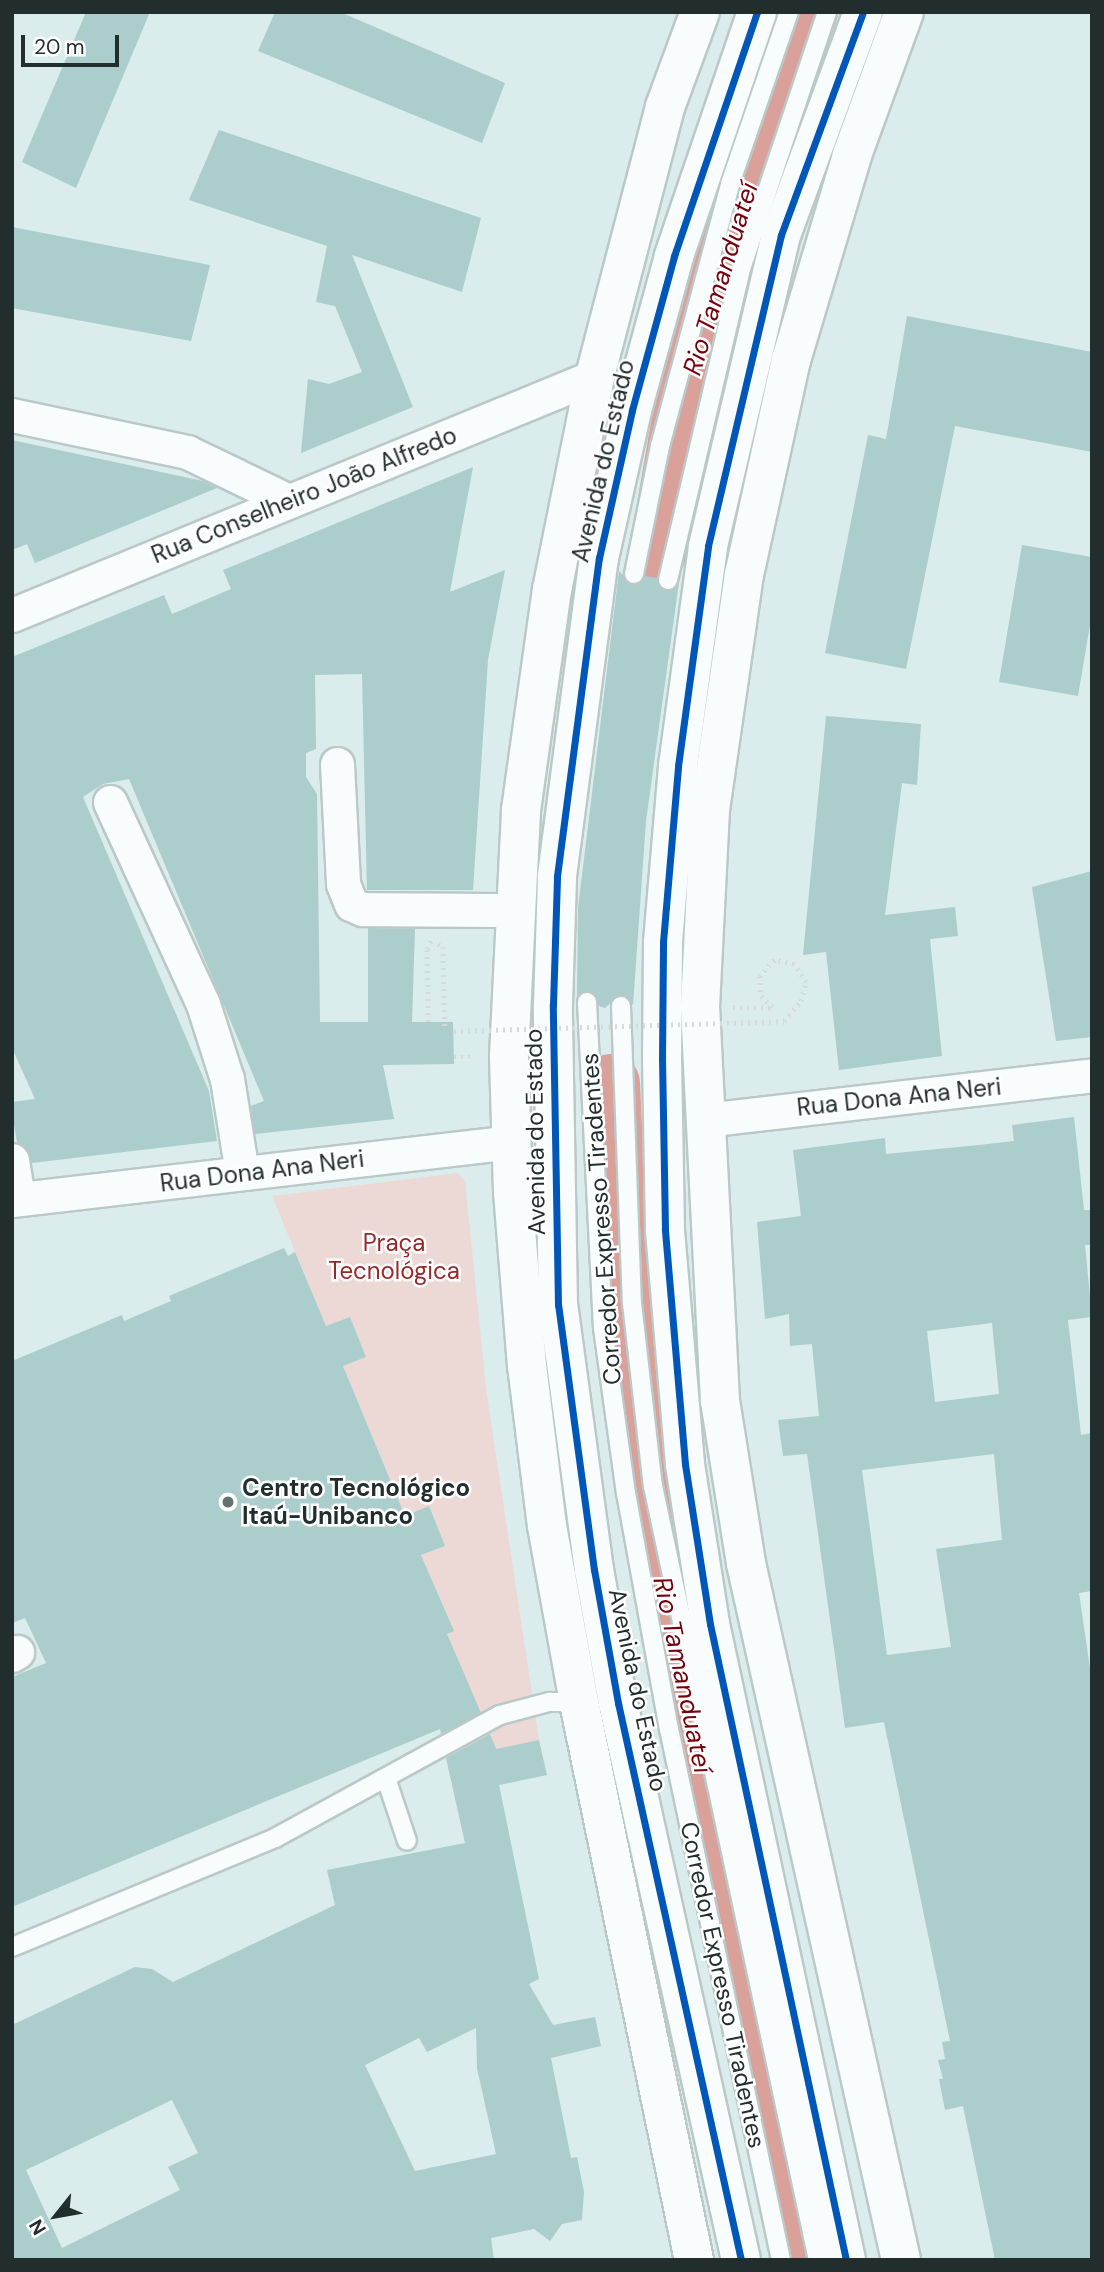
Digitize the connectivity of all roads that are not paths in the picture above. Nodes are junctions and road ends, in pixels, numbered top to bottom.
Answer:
1 (700, 12) edge
2 (757, 12) edge
3 (789, 12) edge
4 (827, 12) edge
5 (863, 12) edge
6 (904, 12) edge
7 (595, 376) junction
8 (12, 415) edge
9 (289, 501) junction
10 (634, 574) dead end
11 (668, 580) dead end
12 (12, 615) edge
13 (337, 764) dead end
14 (110, 802) dead end
15 (516, 910) junction
16 (587, 1002) dead end
17 (621, 1006) dead end
18 (1092, 1075) edge
19 (705, 1120) junction
20 (512, 1142) junction
21 (12, 1160) edge
22 (242, 1173) junction
23 (15, 1200) edge
24 (579, 1702) junction
25 (386, 1778) junction
26 (407, 1841) dead end
27 (12, 1947) edge
28 (694, 2260) edge
29 (741, 2260) edge
30 (781, 2260) edge
31 (818, 2260) edge
32 (846, 2260) edge
33 (901, 2260) edge

1 - 7 main road, Avenida do Estado
2 - 29 main road, Avenida do Estado
3 - 10 lane
4 - 11 lane
5 - 32 main road
6 - 19 main road
7 - 9 street, Rua Conselheiro João Alfredo
7 - 15 main road, Avenida do Estado
8 - 9 street
9 - 12 street, Rua Conselheiro João Alfredo
13 - 15 street
14 - 22 street
15 - 20 main road, Avenida do Estado
16 - 30 lane, Corredor Expresso Tiradentes
17 - 31 lane, Corredor Expresso Tiradentes
18 - 19 street, Rua Dona Ana Neri
19 - 33 main road
20 - 22 street, Rua Dona Ana Neri
20 - 24 main road, Avenida do Estado
21 - 23 street
22 - 23 street, Rua Dona Ana Neri
24 - 25 lane
24 - 28 main road, Avenida do Estado
25 - 26 lane
25 - 27 lane

